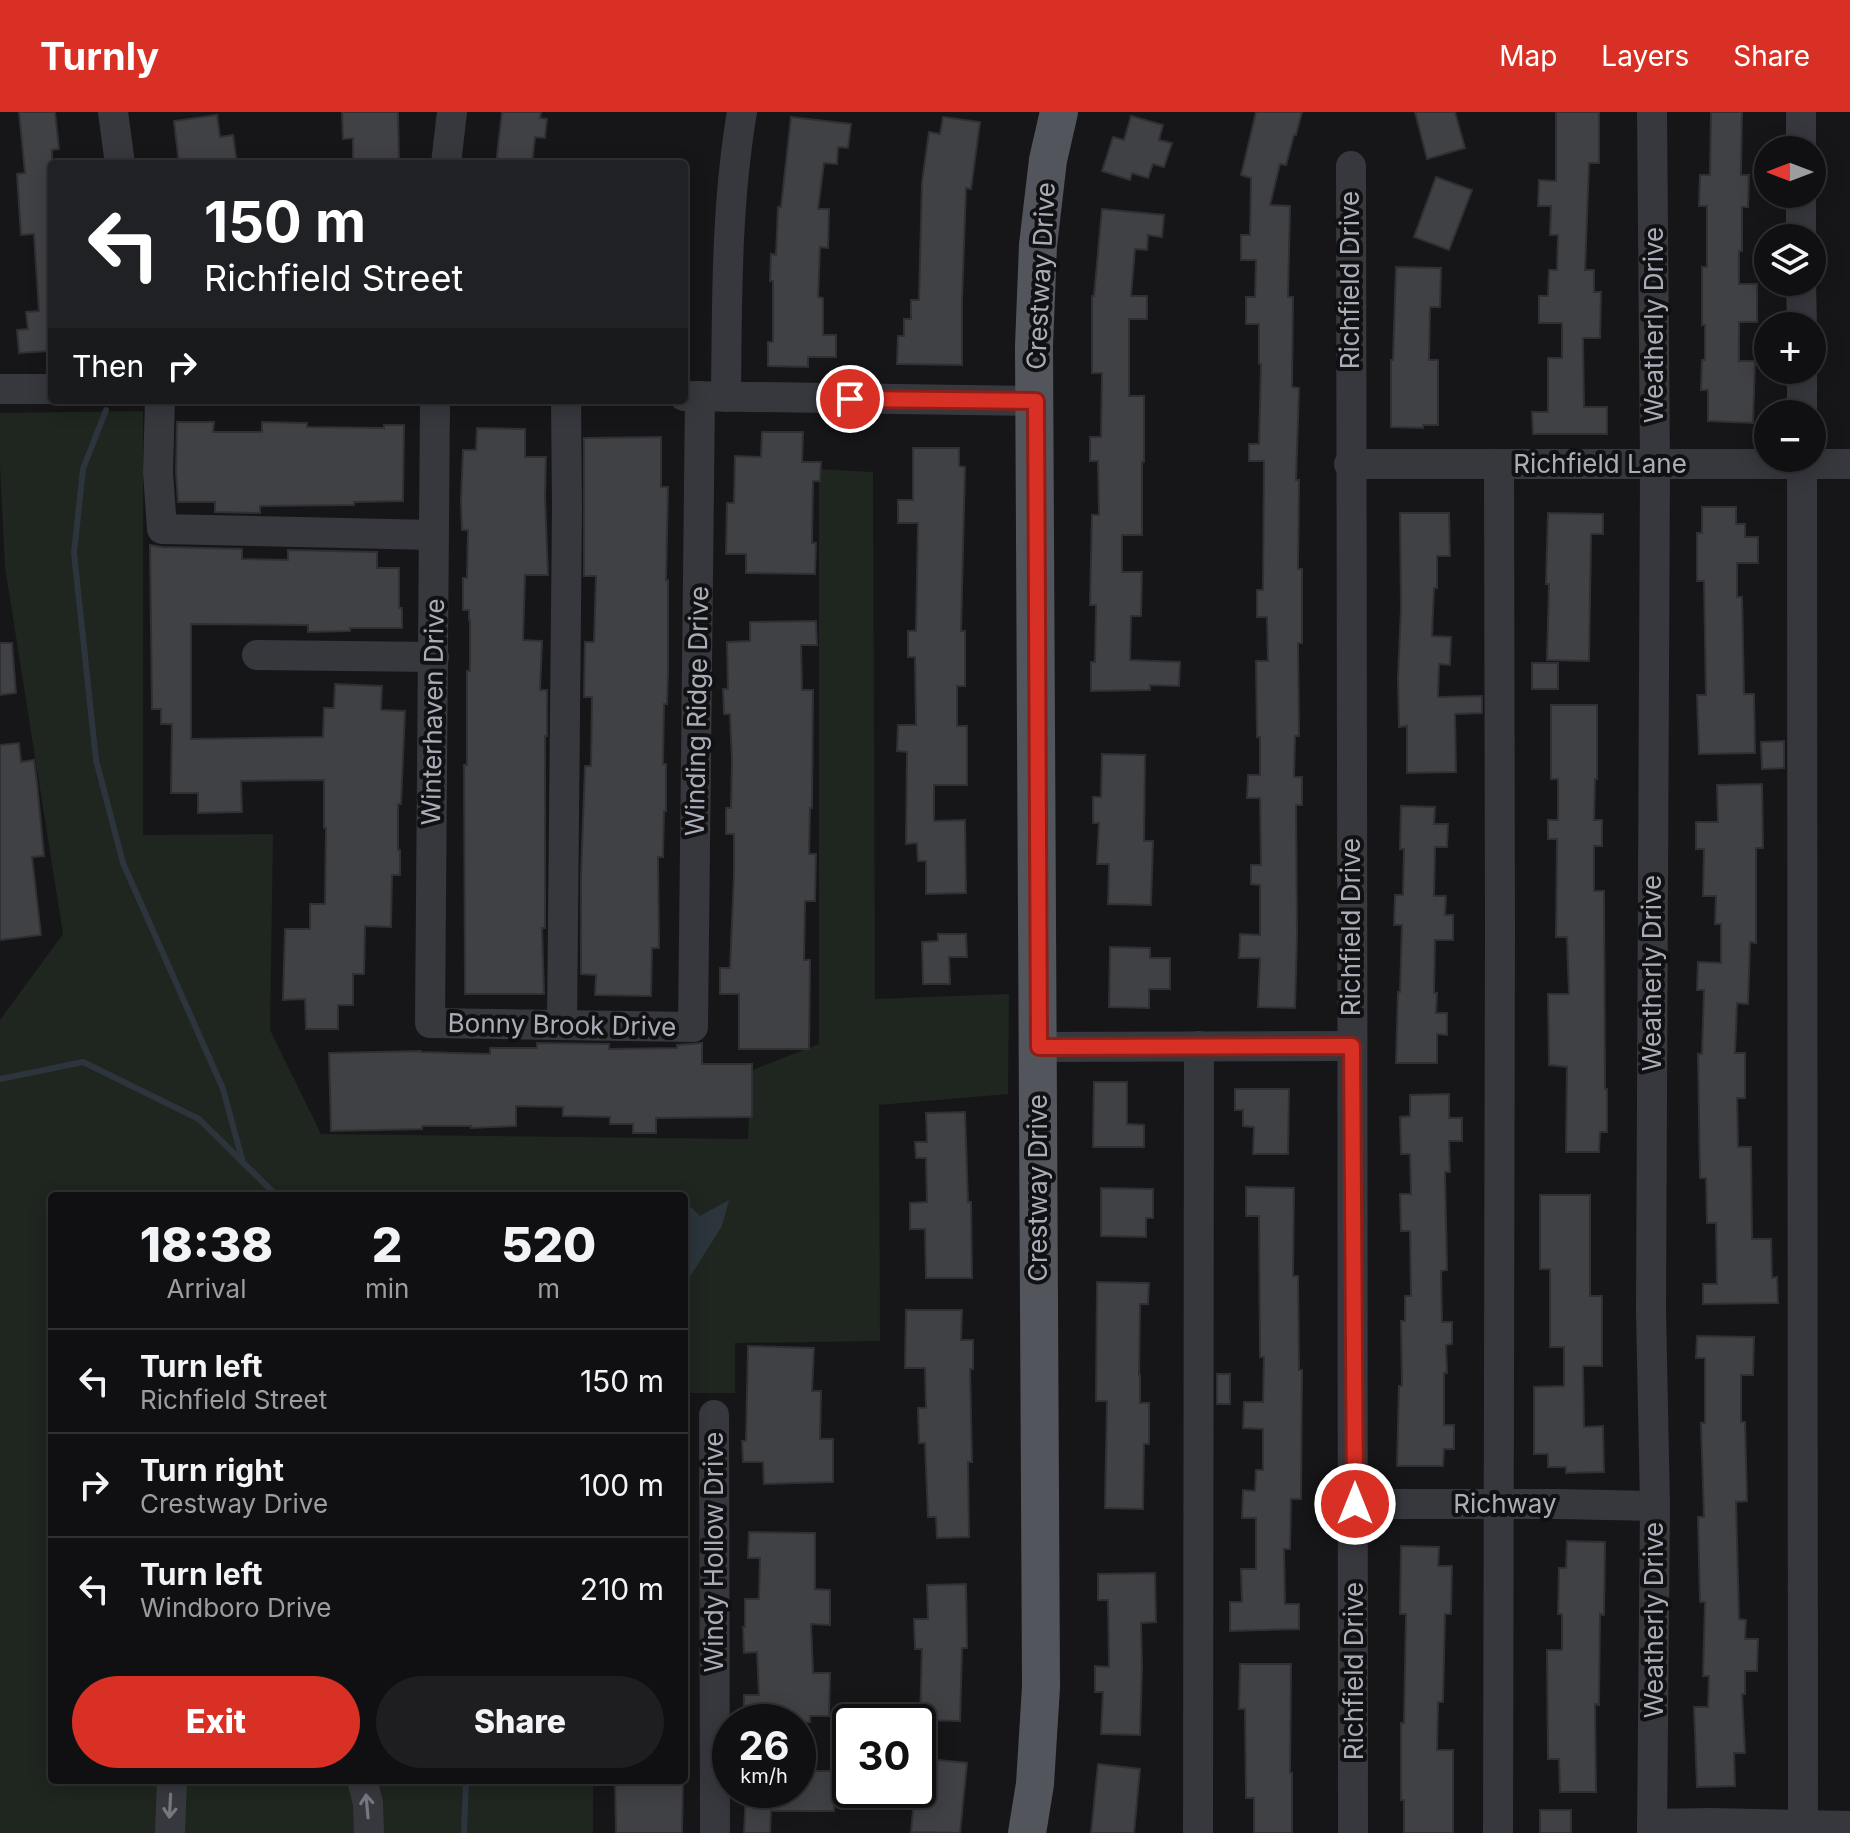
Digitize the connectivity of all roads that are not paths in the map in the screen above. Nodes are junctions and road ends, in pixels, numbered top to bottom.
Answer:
1 (113, 112) edge
2 (452, 112) edge
3 (742, 112) edge
4 (1059, 112) edge
5 (1652, 112) edge
6 (1801, 112) edge
7 (1801, 136) edge
8 (119, 160) edge
9 (446, 160) edge
10 (1351, 166) dead end
11 (0, 389) edge
12 (48, 389) edge
13 (704, 396) edge
14 (1036, 401) junction
15 (160, 404) edge
16 (435, 404) edge
17 (566, 404) edge
18 (1754, 462) edge
19 (1826, 462) edge
20 (1349, 464) junction
21 (1655, 464) junction
22 (1850, 464) edge
23 (1499, 465) junction
24 (1802, 472) edge
25 (434, 535) junction
26 (257, 655) dead end
27 (434, 657) junction
28 (430, 1023) joint
29 (562, 1025) junction
30 (693, 1027) joint
31 (1199, 1046) junction
32 (1352, 1046) junction
33 (1039, 1047) junction
34 (714, 1415) dead end
35 (1355, 1504) junction
36 (1498, 1504) junction
37 (1655, 1506) junction
38 (172, 1784) edge
39 (363, 1784) edge
40 (1850, 1826) edge
41 (1652, 1829) edge
42 (1803, 1829) edge
43 (170, 1833) edge
44 (369, 1833) edge
45 (715, 1833) edge
46 (1027, 1833) edge
47 (1198, 1833) edge
48 (1353, 1833) edge
49 (1498, 1833) edge

1 - 8 street
2 - 9 street
3 - 13 street, Winding Ridge Drive
4 - 14 main road, Crestway Drive
5 - 21 street, Weatherly Drive
6 - 7 street
10 - 20 street, Richfield Drive
11 - 12 street
13 - 14 street
13 - 30 street, Winding Ridge Drive
14 - 33 main road, Crestway Drive
15 - 25 street
16 - 25 street, Winterhaven Drive
17 - 29 street
18 - 21 street, Richfield Lane
19 - 22 street, Richfield Lane
20 - 23 street, Richfield Lane
20 - 32 street, Richfield Drive
21 - 23 street, Richfield Lane
21 - 37 street, Weatherly Drive
23 - 36 street
24 - 42 street
25 - 27 street, Winterhaven Drive
26 - 27 street
27 - 28 street, Winterhaven Drive
28 - 29 street, Bonny Brook Drive
29 - 30 street, Bonny Brook Drive
31 - 32 street
31 - 33 street
31 - 47 street
32 - 35 street, Richfield Drive
33 - 46 main road, Crestway Drive
34 - 45 street, Windy Hollow Drive
35 - 36 street, Richway
35 - 48 street, Richfield Drive
36 - 37 street, Richway
36 - 49 street
37 - 41 street, Weatherly Drive
38 -> 43 street
44 -> 39 street
40 - 42 street
41 - 42 street

